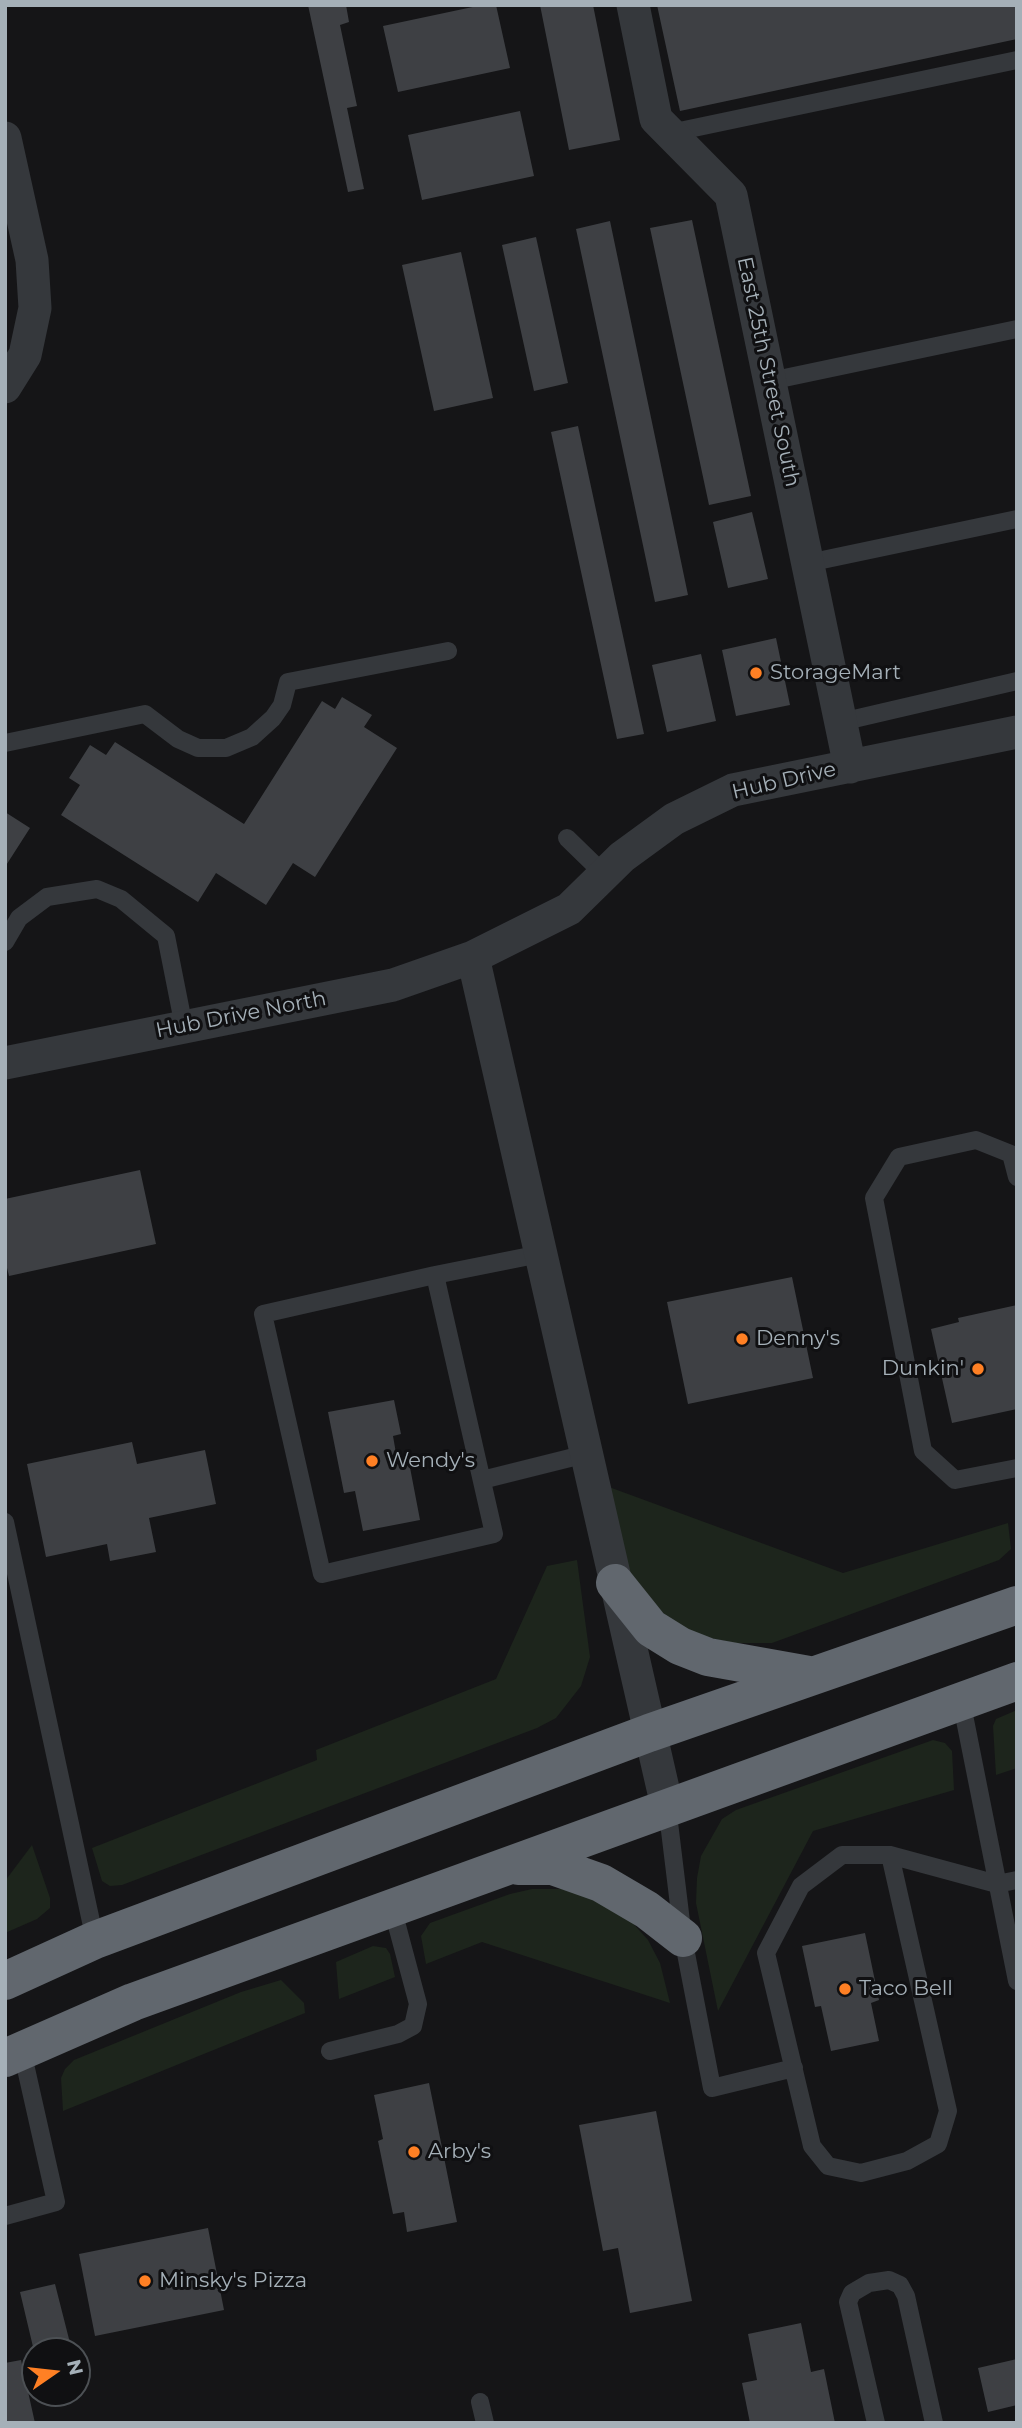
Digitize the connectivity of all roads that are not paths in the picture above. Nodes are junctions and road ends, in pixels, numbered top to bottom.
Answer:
1 (633, 5) edge
2 (1017, 60) edge
3 (670, 133) junction
4 (5, 138) edge
5 (1017, 329) edge
6 (770, 382) junction
7 (5, 387) edge
8 (1017, 519) edge
9 (808, 563) junction
10 (448, 651) dead end
11 (1017, 681) edge
12 (841, 722) junction
13 (1017, 732) edge
14 (5, 743) edge
15 (850, 766) junction
16 (567, 838) dead end
17 (604, 874) junction
18 (5, 942) edge
19 (473, 957) junction
20 (184, 1027) junction
21 (5, 1063) edge
22 (1017, 1177) edge
23 (540, 1254) junction
24 (435, 1275) junction
25 (586, 1454) junction
26 (1017, 1468) edge
27 (482, 1480) junction
28 (5, 1522) edge
29 (615, 1583) junction
30 (1017, 1605) edge
31 (809, 1675) junction
32 (1017, 1681) edge
33 (961, 1700) junction
34 (649, 1733) junction
35 (667, 1806) junction
36 (890, 1855) junction
37 (502, 1867) junction
38 (1017, 1880) edge
39 (997, 1884) junction
40 (392, 1907) junction
41 (683, 1938) junction
42 (95, 1940) junction
43 (5, 1981) edge
44 (1017, 1981) edge
45 (330, 2051) dead end
46 (13, 2055) edge
47 (794, 2068) junction
48 (5, 2216) edge
49 (480, 2402) dead end
50 (485, 2423) edge
51 (876, 2423) edge
52 (934, 2423) edge

1 - 3 street, East 25th Street South
2 - 3 lane
3 - 6 street, East 25th Street South
4 - 7 street
5 - 6 lane
6 - 9 street, East 25th Street South
8 - 9 lane
9 - 12 street, East 25th Street South
10 - 14 lane
11 - 12 lane
12 - 15 street, East 25th Street South
13 - 15 street, Hub Drive
15 - 17 street, Hub Drive
16 - 17 lane
17 - 19 street, Hub Drive
18 - 20 lane
19 - 20 street, Hub Drive North
19 - 23 street
20 - 21 street, Hub Drive North
22 - 26 lane
23 - 24 lane
23 - 25 street
24 - 27 lane
24 - 27 lane
25 - 27 lane
25 - 29 street
28 - 42 lane
29 - 31 highway
29 - 34 street
30 - 31 highway
31 - 34 highway
32 - 33 highway
33 - 35 highway
33 - 39 lane
34 - 35 street
34 - 42 highway
35 - 37 highway
35 - 41 lane
36 - 39 lane
36 - 47 lane
36 - 47 lane
37 - 40 highway
37 - 41 highway
38 - 39 lane
39 - 44 lane
40 - 45 lane
40 - 46 highway
41 - 47 lane
42 - 43 highway
46 - 48 lane
49 - 50 lane
51 - 52 lane

